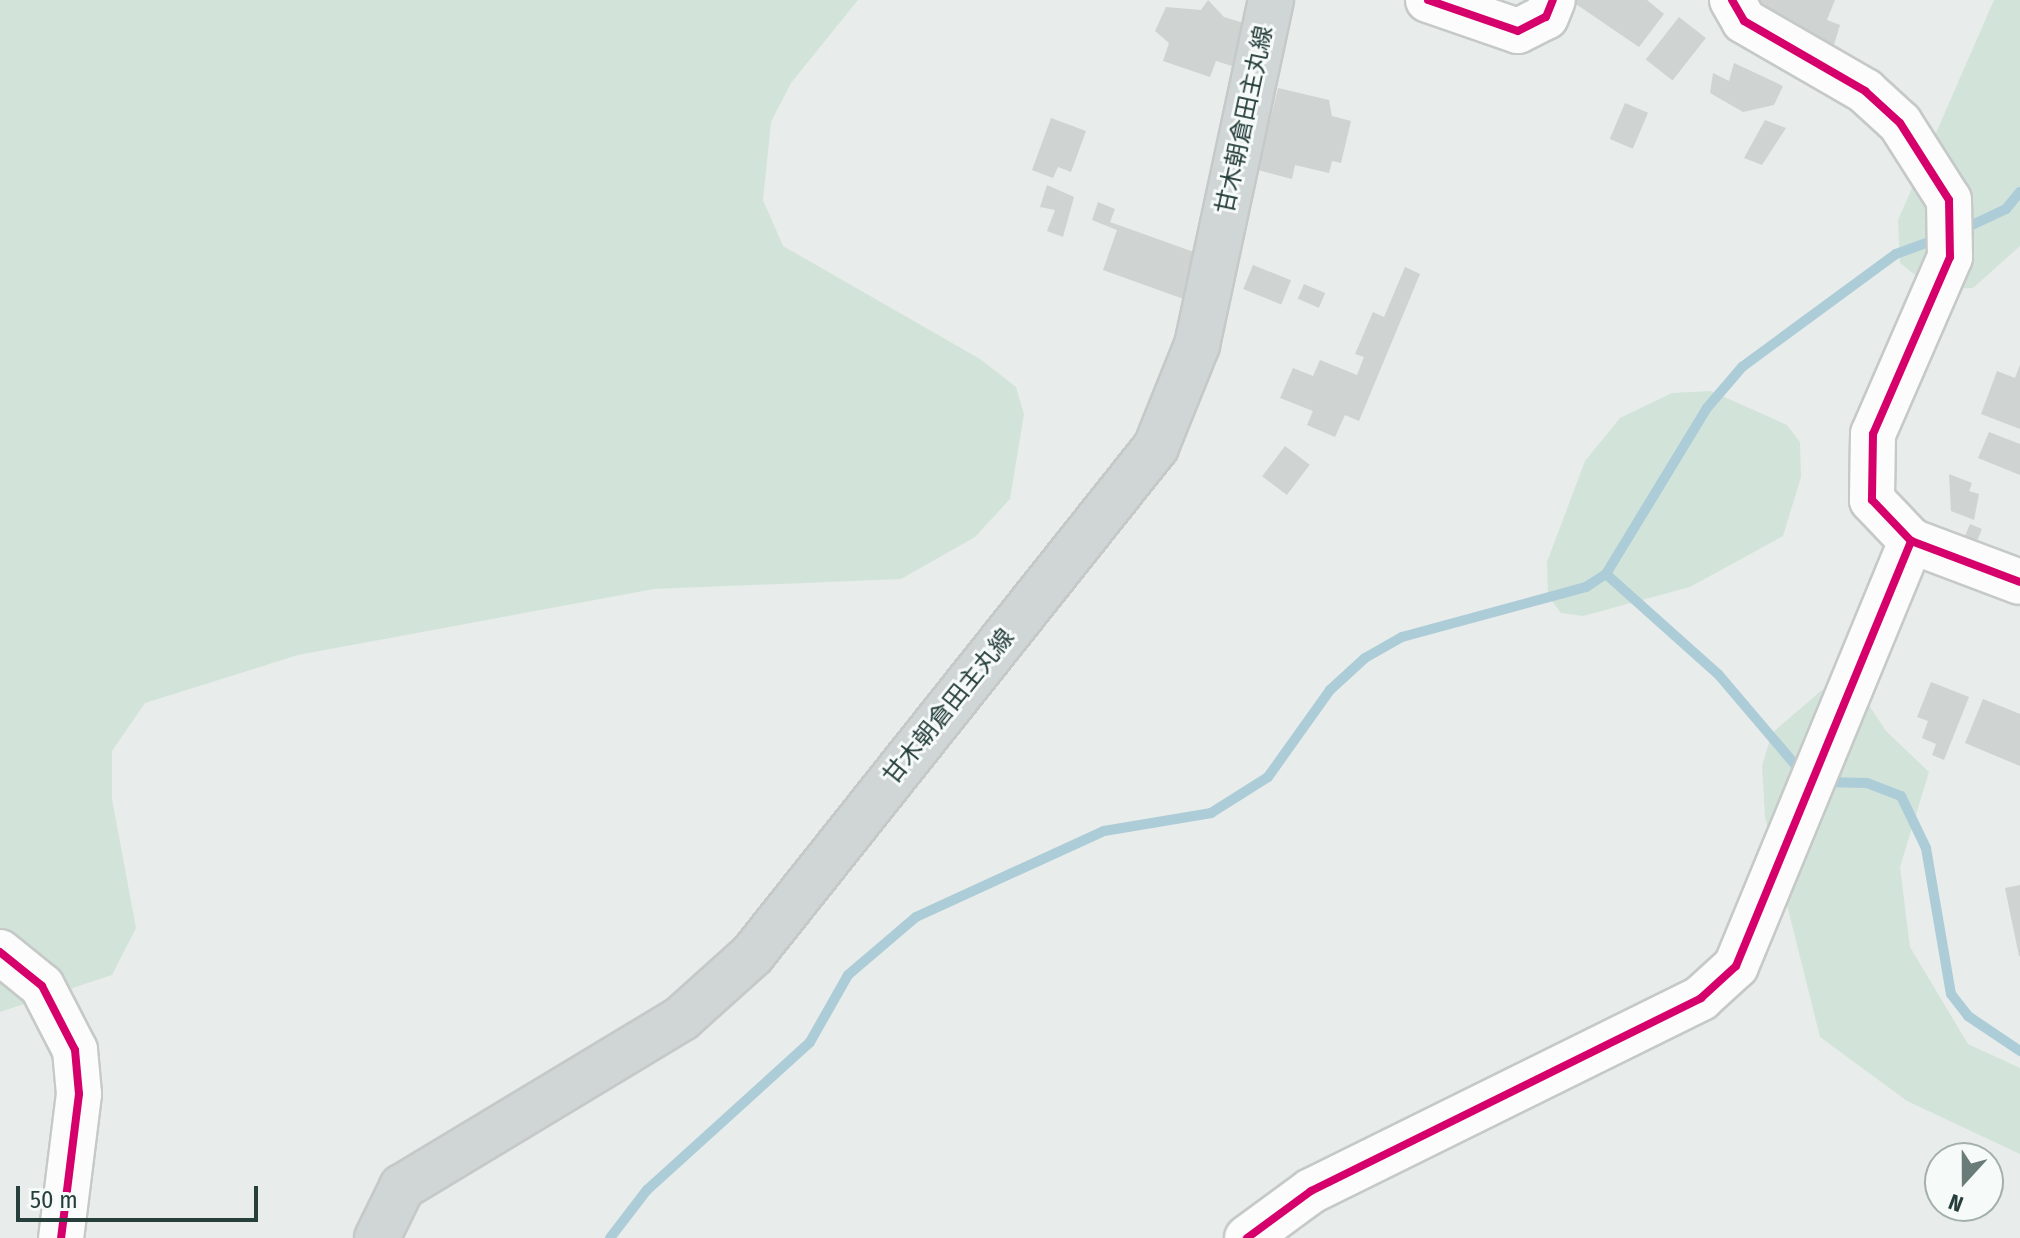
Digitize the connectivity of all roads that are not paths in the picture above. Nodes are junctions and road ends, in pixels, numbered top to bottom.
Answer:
1 (1271, 0) edge
2 (1428, 0) edge
3 (1553, 0) edge
4 (1732, 0) edge
5 (1911, 541) junction
6 (2020, 582) edge
7 (0, 952) edge
8 (61, 1238) edge
9 (377, 1238) edge
10 (1247, 1238) edge

1 - 9 main road, 甘木朝倉田主丸線
2 - 3 street
4 - 5 street
5 - 6 street
5 - 10 street
7 - 8 street

